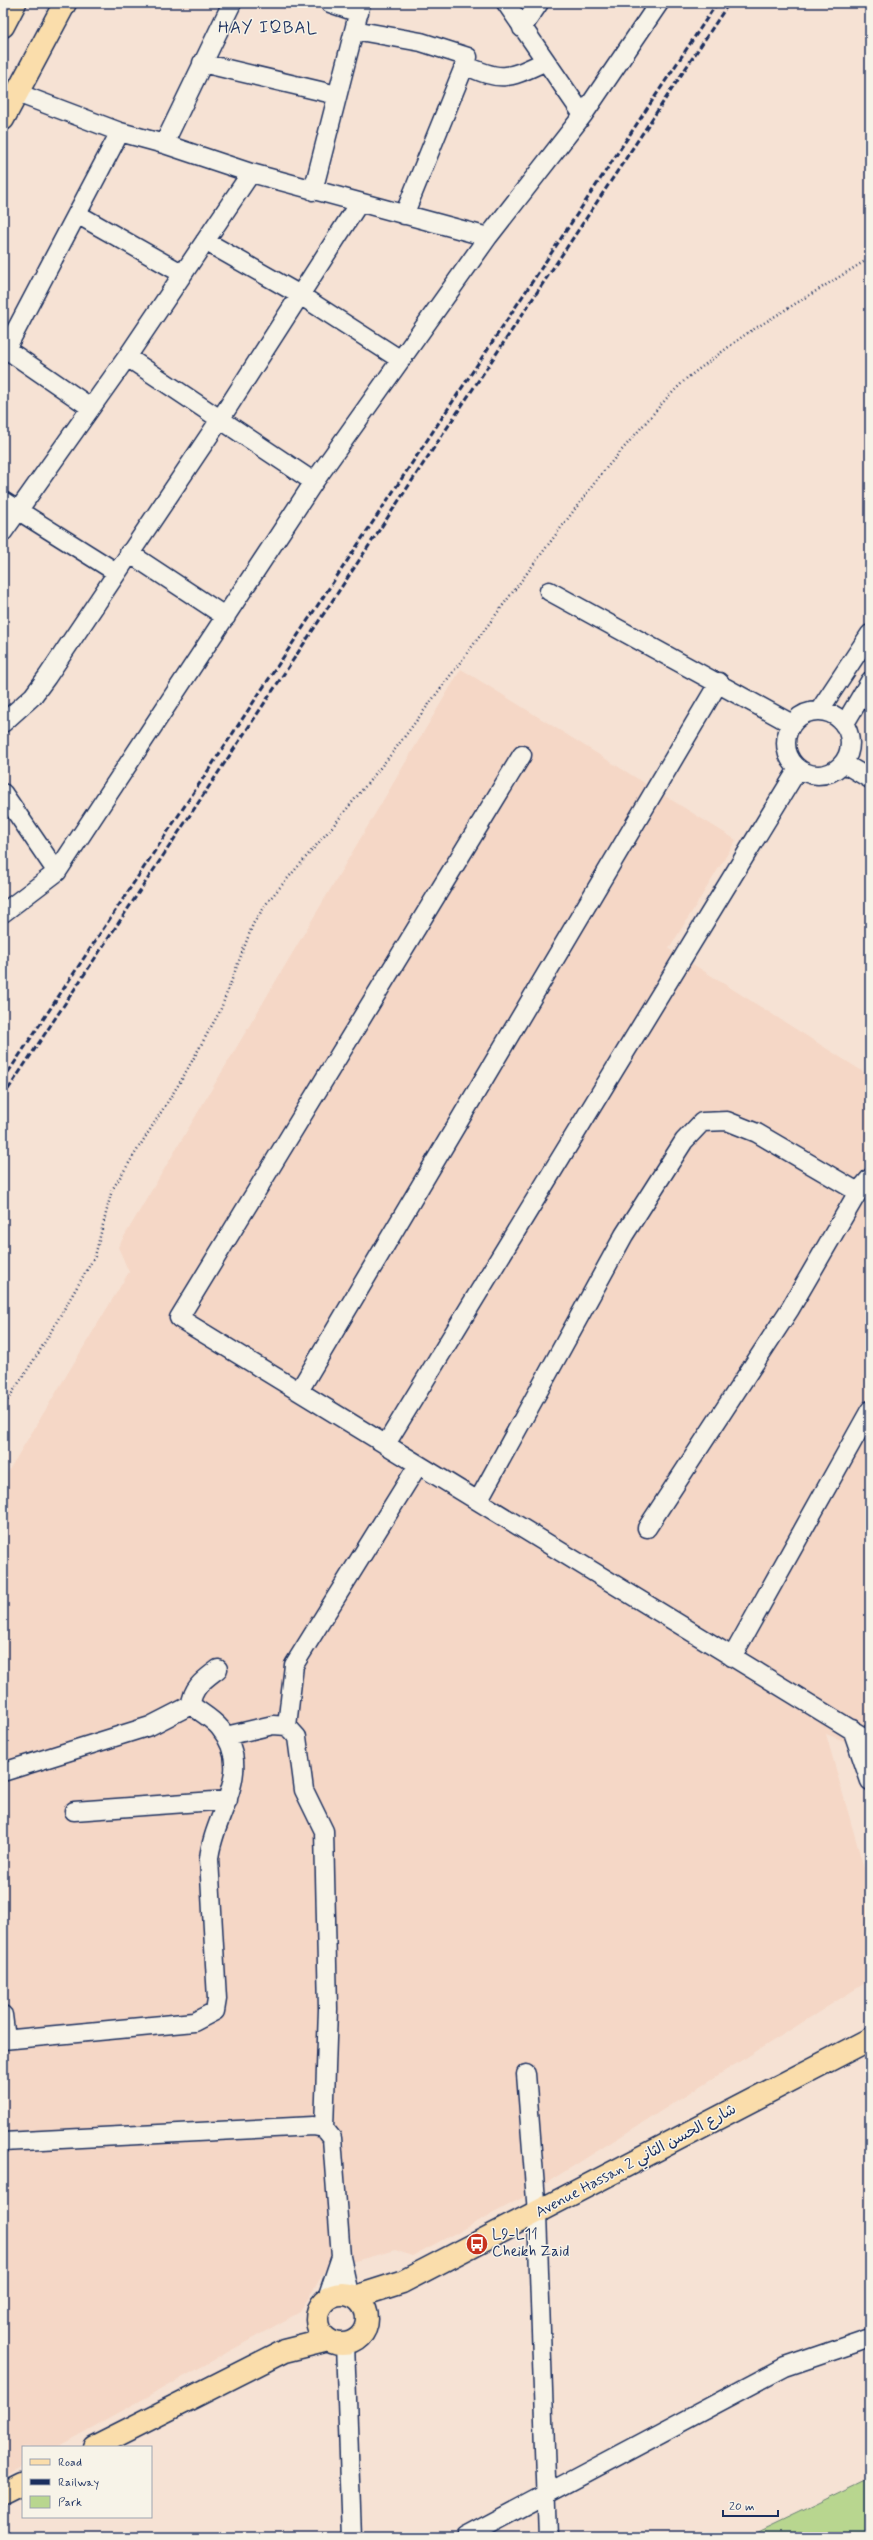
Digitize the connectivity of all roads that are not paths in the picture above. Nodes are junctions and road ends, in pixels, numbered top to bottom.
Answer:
1 (15, 3) edge
2 (65, 3) edge
3 (232, 3) edge
4 (330, 3) edge
5 (506, 3) edge
6 (539, 3) edge
7 (659, 3) edge
8 (360, 8) edge
9 (3, 26) edge
10 (522, 28) junction
11 (354, 30) junction
12 (546, 61) junction
13 (202, 63) junction
14 (465, 65) junction
15 (17, 93) junction
16 (338, 95) junction
17 (583, 115) junction
18 (3, 119) edge
19 (120, 132) junction
20 (164, 144) junction
21 (251, 173) junction
22 (313, 190) junction
23 (359, 203) junction
24 (77, 214) junction
25 (404, 215) junction
26 (488, 237) junction
27 (205, 241) junction
28 (183, 274) junction
29 (300, 295) junction
30 (4, 351) edge
31 (127, 357) junction
32 (401, 360) junction
33 (90, 407) junction
34 (221, 418) junction
35 (314, 482) junction
36 (10, 506) edge
37 (3, 532) edge
38 (129, 553) junction
39 (116, 572) junction
40 (549, 591) dead end
41 (226, 617) junction
42 (870, 634) edge
43 (870, 681) edge
44 (719, 682) junction
45 (819, 711) junction
46 (3, 724) edge
47 (792, 724) junction
48 (844, 725) junction
49 (522, 755) dead end
50 (843, 763) junction
51 (798, 769) junction
52 (870, 779) edge
53 (3, 793) edge
54 (57, 872) junction
55 (3, 913) edge
56 (870, 1178) edge
57 (858, 1192) junction
58 (299, 1391) junction
59 (870, 1410) edge
60 (386, 1444) junction
61 (415, 1470) dead end
62 (478, 1501) junction
63 (647, 1528) dead end
64 (732, 1656) junction
65 (218, 1669) dead end
66 (191, 1705) junction
67 (288, 1726) junction
68 (852, 1729) junction
69 (226, 1736) junction
70 (870, 1741) edge
71 (3, 1772) edge
72 (870, 1781) edge
73 (228, 1800) junction
74 (74, 1811) dead end
75 (3, 2015) edge
76 (4, 2039) edge
77 (870, 2039) edge
78 (526, 2074) dead end
79 (324, 2128) junction
80 (3, 2142) edge
81 (537, 2213) junction
82 (341, 2257) junction
83 (402, 2282) junction
84 (352, 2296) junction
85 (327, 2298) junction
86 (367, 2314) junction
87 (330, 2336) junction
88 (870, 2338) edge
89 (96, 2446) edge
90 (22, 2484) edge
91 (3, 2493) edge
92 (546, 2494) junction
93 (352, 2537) edge
94 (465, 2537) edge
95 (548, 2537) edge

1 - 9 main road
2 - 15 main road
3 - 13 street
4 - 8 street
5 - 10 street
6 - 10 street
7 - 17 street
8 - 11 street
10 - 12 street
11 - 14 street
11 - 16 street
12 - 14 street
12 - 17 street
13 - 16 street
13 - 20 street
14 - 25 street
15 - 18 main road
15 - 19 street
16 - 22 street
17 - 26 street
19 - 20 street
19 - 24 street
20 - 21 street
21 - 22 street
21 - 27 street
22 - 23 street
23 - 25 street
23 - 29 street
24 - 28 street
24 - 30 street
25 - 26 street
26 - 32 street
27 - 28 street
27 - 29 street
28 - 31 street
29 - 32 street
29 - 34 street
30 - 33 street
31 - 33 street
31 - 34 street
32 - 35 street
33 - 36 street
34 - 35 street
34 - 38 street
35 - 41 street
36 - 37 street
36 - 39 street
38 - 39 street
38 - 41 street
39 - 46 street
40 - 44 street
41 - 54 street
42 - 45 street
43 - 48 street
44 - 47 street
44 - 58 street
45 - 47 street
45 - 48 street
47 - 51 street
48 - 50 street
49 - 58 street
50 - 51 street
50 - 52 street
51 - 60 street
53 - 54 street
54 - 55 street
56 - 57 street
57 - 62 street
57 - 63 street
58 - 60 street
59 - 64 street
60 - 62 street
61 - 67 street
62 - 64 street
64 - 68 street
65 - 66 street
66 - 69 street
66 - 71 street
67 - 69 street
67 - 79 street
68 - 70 street
68 - 72 street
69 - 73 street
73 - 74 street
73 - 76 street
75 - 76 street
77 - 81 main road, Avenue Hassan 2 شارع الحسن الثاني
78 - 81 street
79 - 80 street
79 - 82 street
81 - 83 main road, Avenue Hassan 2 شارع الحسن الثاني
81 - 92 street
82 - 84 street
82 - 85 street
83 - 84 main road, Avenue Hassan 2 شارع الحسن الثاني
83 - 86 main road, Avenue Hassan 2 شارع الحسن الثاني
84 - 85 main road
84 - 86 main road
85 - 87 main road
86 - 87 main road
87 - 89 main road
87 - 93 street
88 - 92 street
90 - 91 main road
92 - 94 street
92 - 95 street

